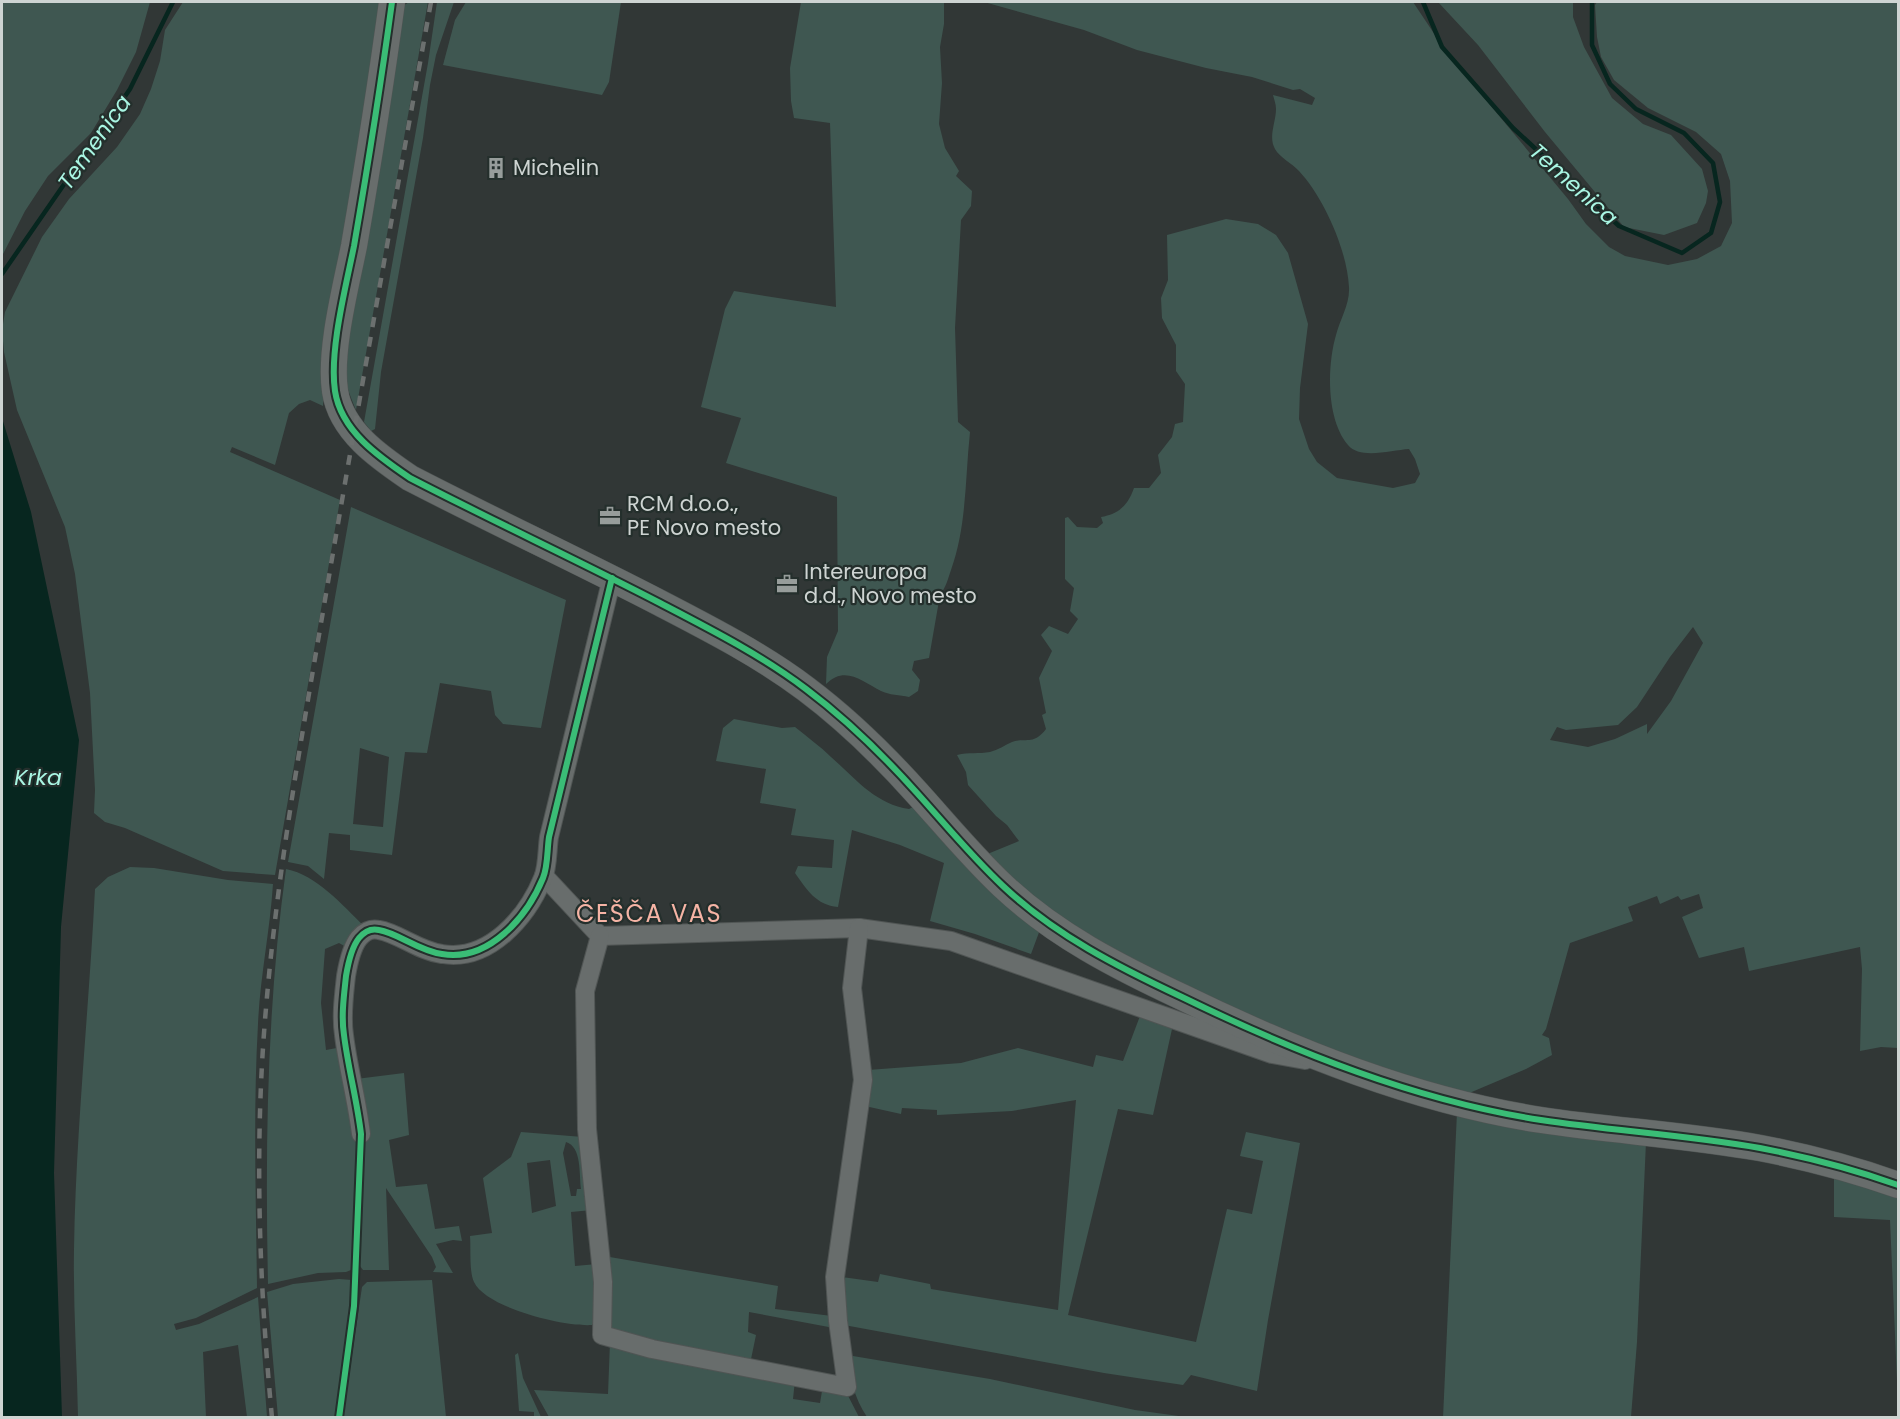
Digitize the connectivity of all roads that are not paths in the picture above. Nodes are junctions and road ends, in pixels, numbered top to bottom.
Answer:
1 (392, 2) edge
2 (612, 578) junction
3 (544, 876) junction
4 (859, 928) junction
5 (600, 936) junction
6 (1348, 1068) junction
7 (360, 1134) dead end
8 (1899, 1185) edge

1 - 2 street
2 - 3 street
2 - 6 street
3 - 5 street
3 - 7 street
4 - 5 street
4 - 5 street
4 - 6 street
6 - 8 street

